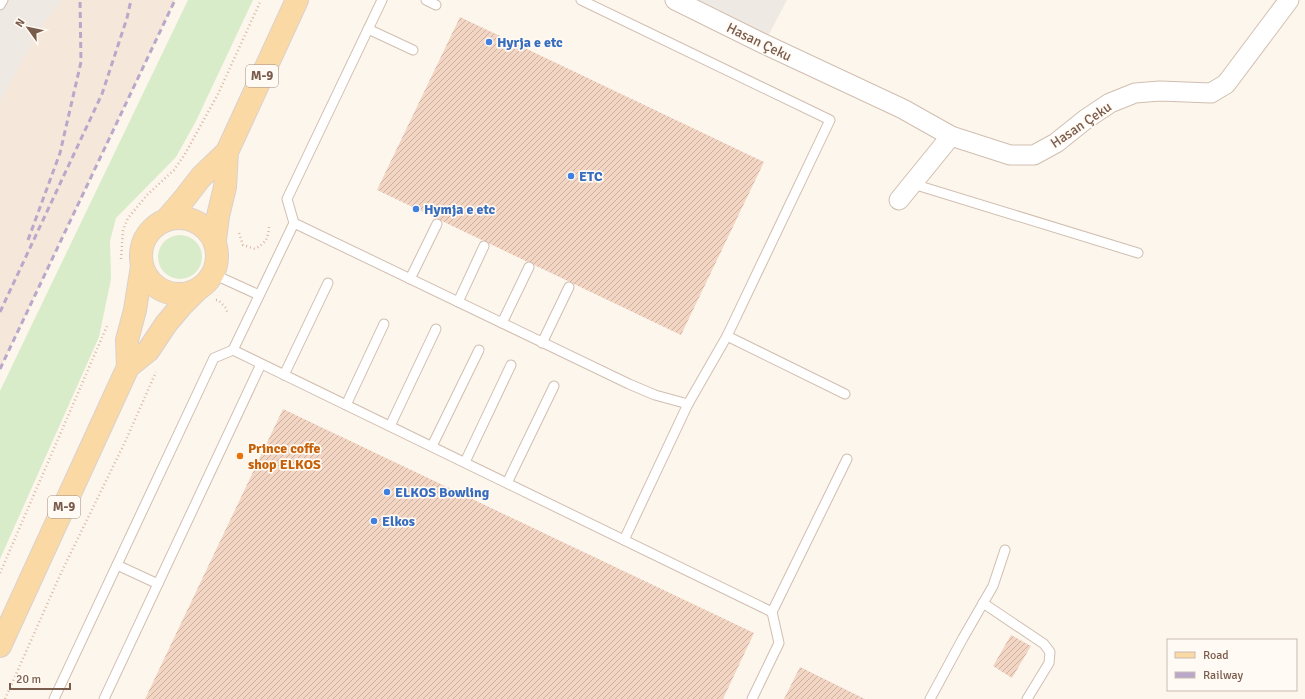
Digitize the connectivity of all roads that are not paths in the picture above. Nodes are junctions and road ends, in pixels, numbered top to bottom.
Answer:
1 (3, 0) edge
2 (297, 0) edge
3 (382, 0) edge
4 (426, 0) edge
5 (581, 0) edge
6 (675, 0) edge
7 (1289, 0) edge
8 (0, 5) edge
9 (436, 5) dead end
10 (368, 29) junction
11 (414, 50) dead end
12 (951, 136) junction
13 (227, 152) junction
14 (913, 184) junction
15 (899, 200) dead end
16 (166, 220) junction
17 (294, 223) junction
18 (437, 224) dead end
19 (215, 240) junction
20 (484, 246) dead end
21 (1138, 253) dead end
22 (142, 266) junction
23 (529, 267) dead end
24 (410, 279) junction
25 (328, 283) dead end
26 (207, 288) junction
27 (569, 288) dead end
28 (259, 295) junction
29 (458, 302) junction
30 (502, 323) junction
31 (384, 324) dead end
32 (436, 329) dead end
33 (727, 336) junction
34 (542, 343) junction
35 (233, 350) junction
36 (479, 350) dead end
37 (261, 364) junction
38 (511, 365) dead end
39 (128, 367) junction
40 (284, 375) junction
41 (554, 386) dead end
42 (845, 394) dead end
43 (346, 404) junction
44 (688, 404) junction
45 (390, 426) junction
46 (432, 446) junction
47 (847, 458) dead end
48 (464, 462) junction
49 (507, 483) junction
50 (624, 540) junction
51 (1005, 550) dead end
52 (118, 565) junction
53 (158, 584) junction
54 (983, 603) junction
55 (772, 612) junction
56 (0, 646) edge
57 (54, 699) edge
58 (104, 699) edge
59 (752, 699) edge
60 (930, 699) edge
61 (1027, 699) edge

1 - 8 lane
2 - 13 main road, M-9
3 - 10 lane
4 - 9 lane
5 - 33 lane
6 - 12 street, Hasan Çeku
7 - 12 street, Hasan Çeku
10 - 11 lane
10 - 17 lane
12 - 14 street
13 - 16 main road, M-9
13 - 19 main road, M-9
14 - 15 street
14 - 21 lane
16 - 19 main road, M-9
16 - 22 main road, M-9
17 - 24 lane
17 - 28 lane
18 - 24 lane
19 - 26 main road, M-9
20 - 29 lane
22 - 26 main road
22 - 39 main road, M-9
23 - 30 lane
24 - 29 lane
25 - 40 lane
26 - 28 lane
26 - 39 main road, M-9
27 - 34 lane
28 - 35 lane
29 - 30 lane
30 - 34 lane
31 - 43 lane
32 - 45 lane
33 - 42 lane
33 - 44 lane
34 - 44 lane
35 - 37 lane
35 - 52 lane
36 - 46 lane
37 - 40 lane
37 - 53 lane
38 - 48 lane
39 - 56 main road, M-9
40 - 43 lane
41 - 49 lane
43 - 45 lane
44 - 50 lane
45 - 46 lane
46 - 48 lane
47 - 55 lane
48 - 49 lane
49 - 50 lane
50 - 55 lane
51 - 54 lane
52 - 53 lane
52 - 57 lane
53 - 58 lane
54 - 60 lane
54 - 61 lane
55 - 59 lane

